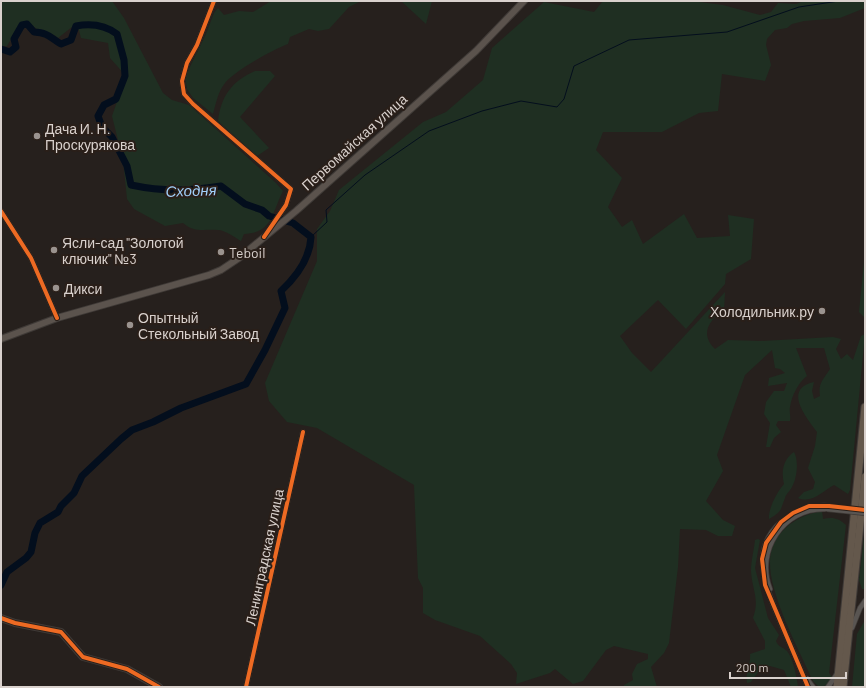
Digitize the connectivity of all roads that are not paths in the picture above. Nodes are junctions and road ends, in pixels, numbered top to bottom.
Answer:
1 (214, 1) edge
2 (524, 1) edge
3 (1, 211) edge
4 (274, 225) junction
5 (57, 318) junction
6 (1, 339) edge
7 (865, 407) edge
8 (303, 432) dead end
9 (865, 477) edge
10 (828, 508) junction
11 (865, 510) edge
12 (865, 513) edge
13 (865, 601) edge
14 (1, 618) edge
15 (848, 637) junction
16 (839, 669) junction
17 (159, 687) edge
18 (246, 687) edge
19 (808, 687) edge
20 (813, 687) edge
21 (828, 687) edge
22 (837, 687) edge
23 (843, 687) edge

1 - 4 street
2 - 4 main road, Первомайская улица
3 - 5 street
4 - 5 main road, Первомайская улица
5 - 6 main road, Первомайская улица
7 - 16 highway
8 - 18 street, Ленинградская улица
9 - 15 highway
10 - 11 street
10 - 12 street, bridge
10 - 19 street
10 - 20 street
13 - 15 street
14 - 17 street
15 - 23 highway
16 - 21 street
16 - 22 highway

